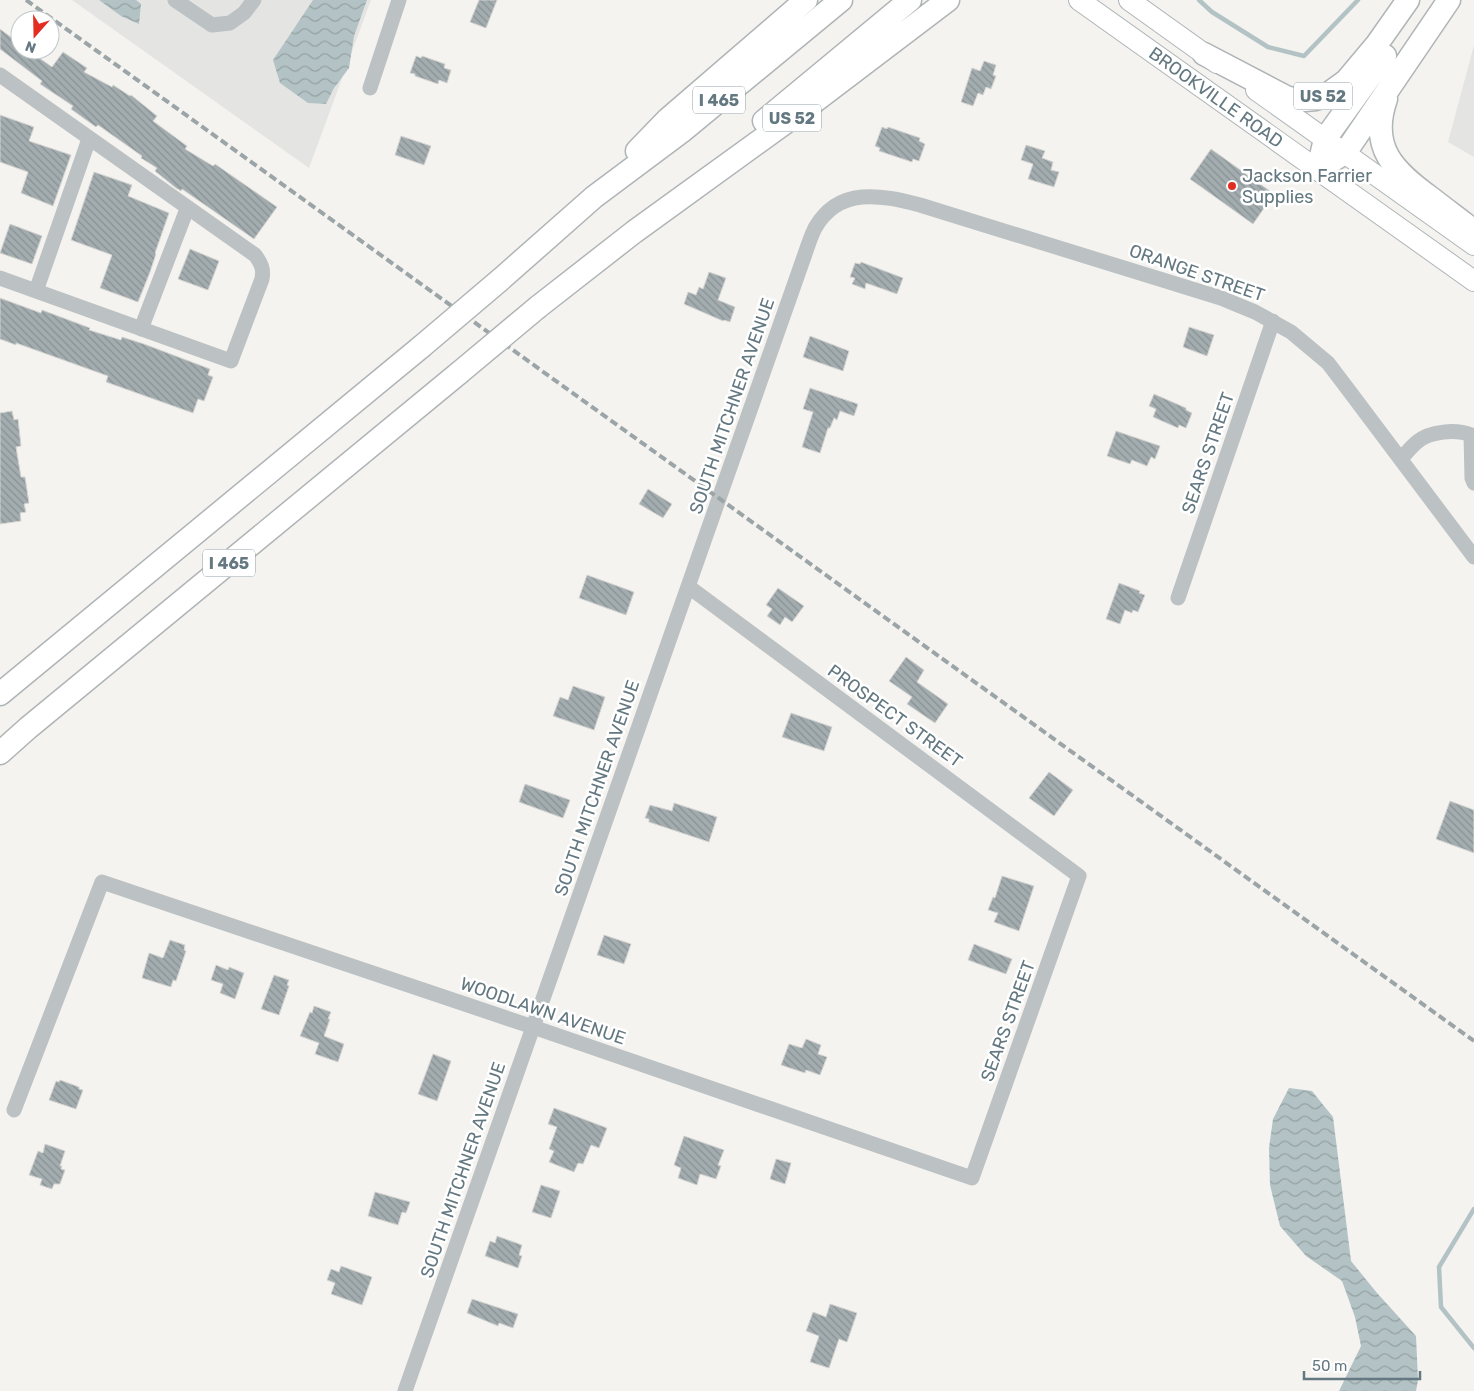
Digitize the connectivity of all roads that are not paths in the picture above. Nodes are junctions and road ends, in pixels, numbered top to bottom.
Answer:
1 (175, 0) edge
2 (254, 0) edge
3 (399, 0) edge
4 (806, 0) edge
5 (841, 0) edge
6 (910, 0) edge
7 (948, 0) edge
8 (1079, 0) edge
9 (1129, 0) edge
10 (1408, 0) edge
11 (1424, 0) edge
12 (1450, 0) edge
13 (1204, 54) junction
14 (0, 75) edge
15 (1392, 84) junction
16 (370, 88) dead end
17 (1325, 138) junction
18 (89, 139) junction
19 (1345, 153) junction
20 (1318, 169) junction
21 (594, 198) junction
22 (837, 205) joint
23 (187, 209) junction
24 (1474, 230) edge
25 (634, 232) junction
26 (1474, 245) edge
27 (0, 278) edge
28 (1474, 281) edge
29 (36, 291) junction
30 (1273, 320) junction
31 (141, 328) junction
32 (1400, 459) junction
33 (1474, 483) edge
34 (1474, 557) edge
35 (689, 587) junction
36 (1178, 598) dead end
37 (0, 694) edge
38 (0, 753) edge
39 (1079, 876) joint
40 (533, 1027) junction
41 (14, 1110) dead end
42 (972, 1178) joint
43 (405, 1391) edge

1 - 2 street
3 - 16 street
4 - 21 highway
5 - 21 highway, I 465
6 - 25 highway, I 465
7 - 25 highway, US 52
8 - 20 main road, BROOKVILLE ROAD
9 - 13 main road, BROOKVILLE ROAD / US 52
10 - 13 highway, US 52
11 - 17 highway
12 - 15 highway
13 - 17 main road, BROOKVILLE ROAD
14 - 18 street
15 - 19 highway
15 - 24 highway
17 - 19 main road, BROOKVILLE ROAD
17 - 20 highway
18 - 23 street
18 - 29 street
19 - 20 highway
19 - 26 main road, BROOKVILLE ROAD
20 - 28 main road, BROOKVILLE ROAD
21 - 37 highway, I 465, bridge
22 - 30 street, ORANGE STREET
22 - 35 street, SOUTH MITCHNER AVENUE
23 - 31 street
23 - 31 street
25 - 38 highway, I 465, bridge
27 - 29 street
29 - 31 street
30 - 32 street, ORANGE STREET
30 - 36 street, SEARS STREET
32 - 33 street
32 - 34 street, ORANGE STREET
35 - 39 street, PROSPECT STREET
35 - 40 street, SOUTH MITCHNER AVENUE
39 - 42 street, SEARS STREET
40 - 41 street, WOODLAWN AVENUE
40 - 42 street, WOODLAWN AVENUE
40 - 43 street, SOUTH MITCHNER AVENUE

